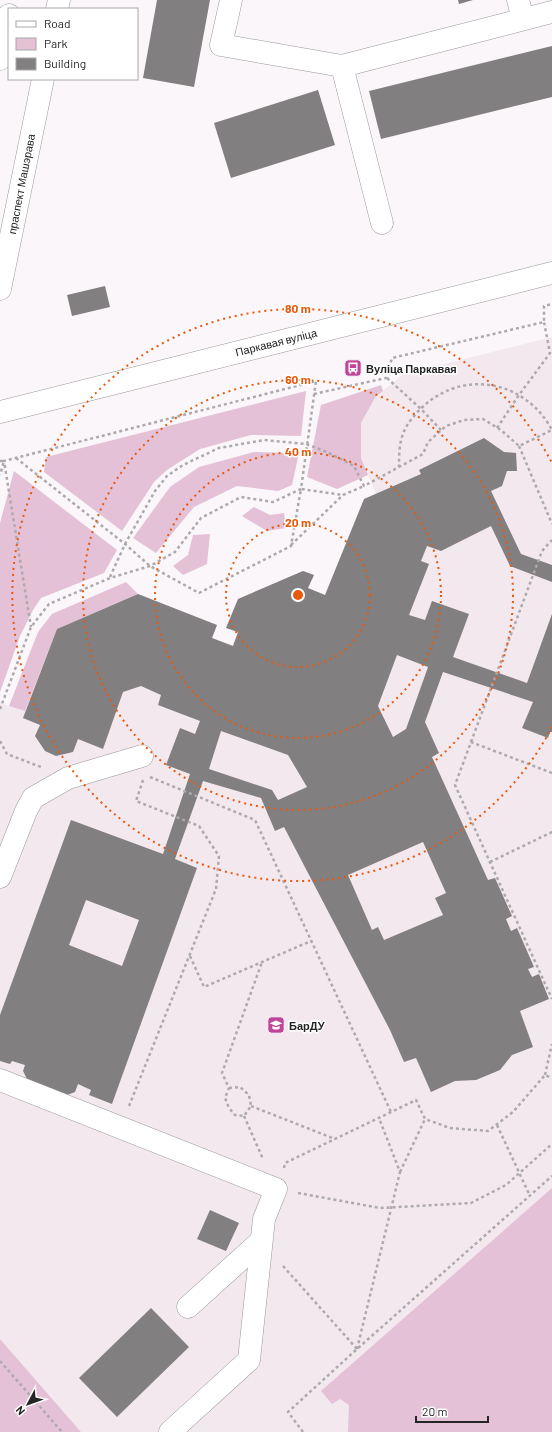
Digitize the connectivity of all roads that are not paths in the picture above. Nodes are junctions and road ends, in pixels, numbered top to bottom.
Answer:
1 (231, 0) edge
2 (520, 10) edge
3 (552, 12) edge
4 (8, 21) edge
5 (0, 58) edge
6 (342, 66) junction
7 (43, 80) edge
8 (382, 224) dead end
9 (552, 273) edge
10 (0, 289) edge
11 (0, 412) edge
12 (142, 756) dead end
13 (0, 877) edge
14 (0, 1080) edge
15 (261, 1241) junction
16 (188, 1307) dead end
17 (170, 1432) edge

1 - 6 main road
2 - 3 main road
2 - 6 main road
4 - 5 main road
6 - 8 main road
7 - 10 main road, праспект Машэрава
9 - 11 main road, Паркавая вуліца
12 - 13 main road
14 - 15 main road
15 - 16 main road
15 - 17 main road

